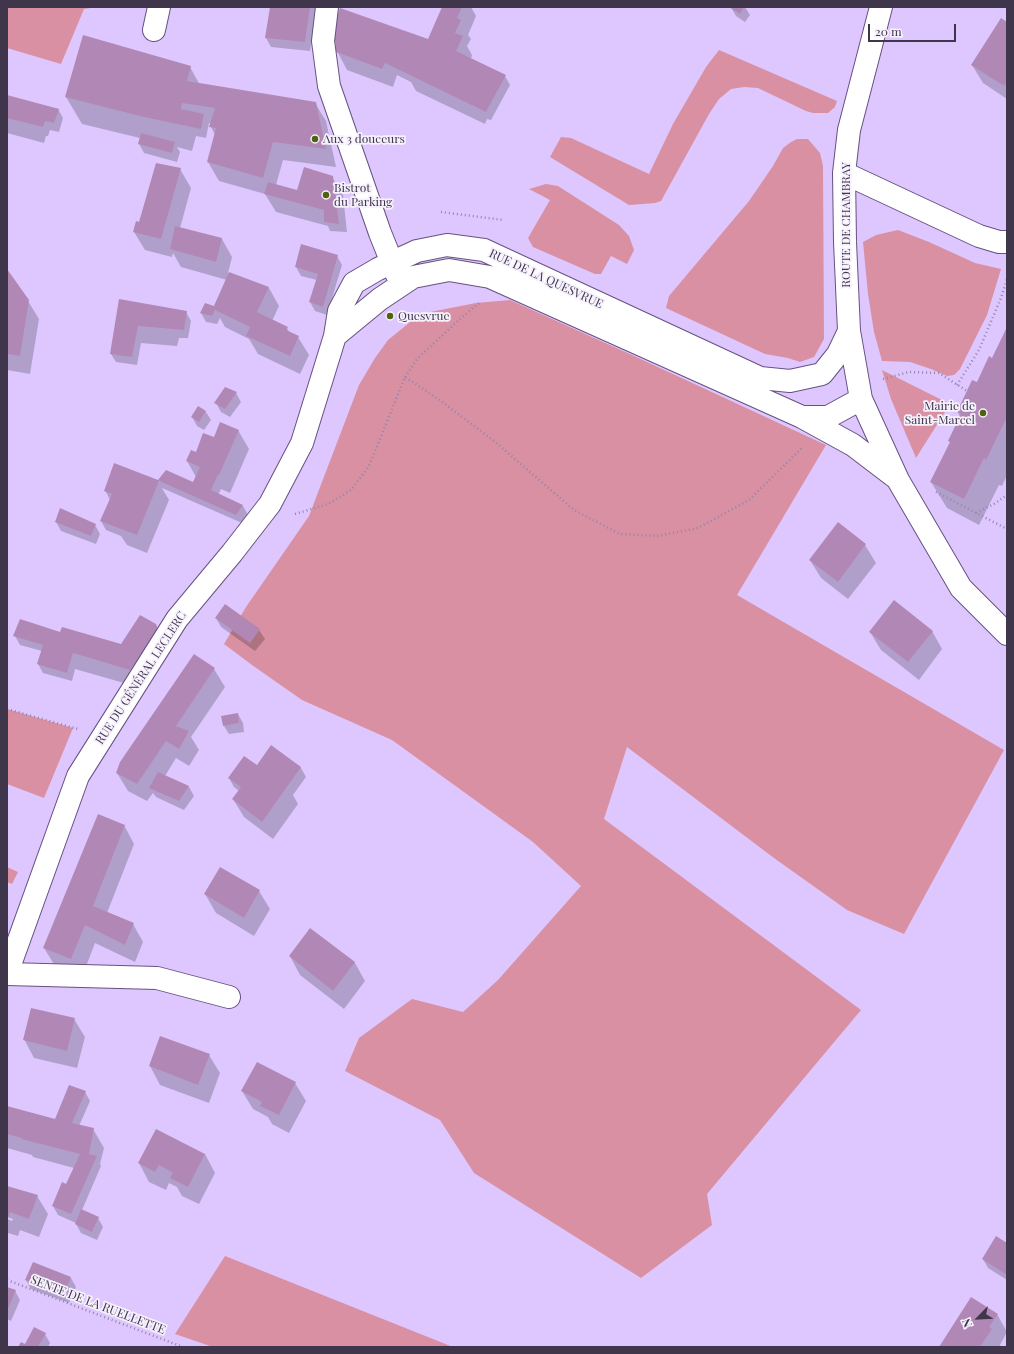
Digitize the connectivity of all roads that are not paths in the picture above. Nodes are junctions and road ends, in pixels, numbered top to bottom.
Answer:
1 (159, 7) edge
2 (328, 7) edge
3 (881, 7) edge
4 (154, 30) dead end
5 (844, 173) junction
6 (1007, 242) edge
7 (391, 262) junction
8 (401, 285) junction
9 (848, 331) junction
10 (335, 336) junction
11 (860, 393) junction
12 (802, 417) junction
13 (898, 480) junction
14 (1007, 634) edge
15 (7, 974) edge
16 (229, 998) dead end

1 - 4 street
2 - 7 street
3 - 5 street, ROUTE DE CHAMBRAY
5 - 6 street
5 - 9 street, ROUTE DE CHAMBRAY
7 - 8 street
7 - 9 street, RUE DE LA QUESVRUE
7 - 10 street, RUE DE LA QUESVRUE
8 - 10 street, RUE DE LA QUESVRUE
8 - 12 street, RUE DE LA QUESVRUE
9 - 11 street, ROUTE DE CHAMBRAY
10 - 15 street, RUE DU GÉNÉRAL LECLERC
11 - 12 street, RUE DE LA QUESVRUE
11 - 13 street, ROUTE DE CHAMBRAY
12 - 13 street, RUE DE LA QUESVRUE
13 - 14 street, ROUTE DE CHAMBRAY
15 - 16 street

